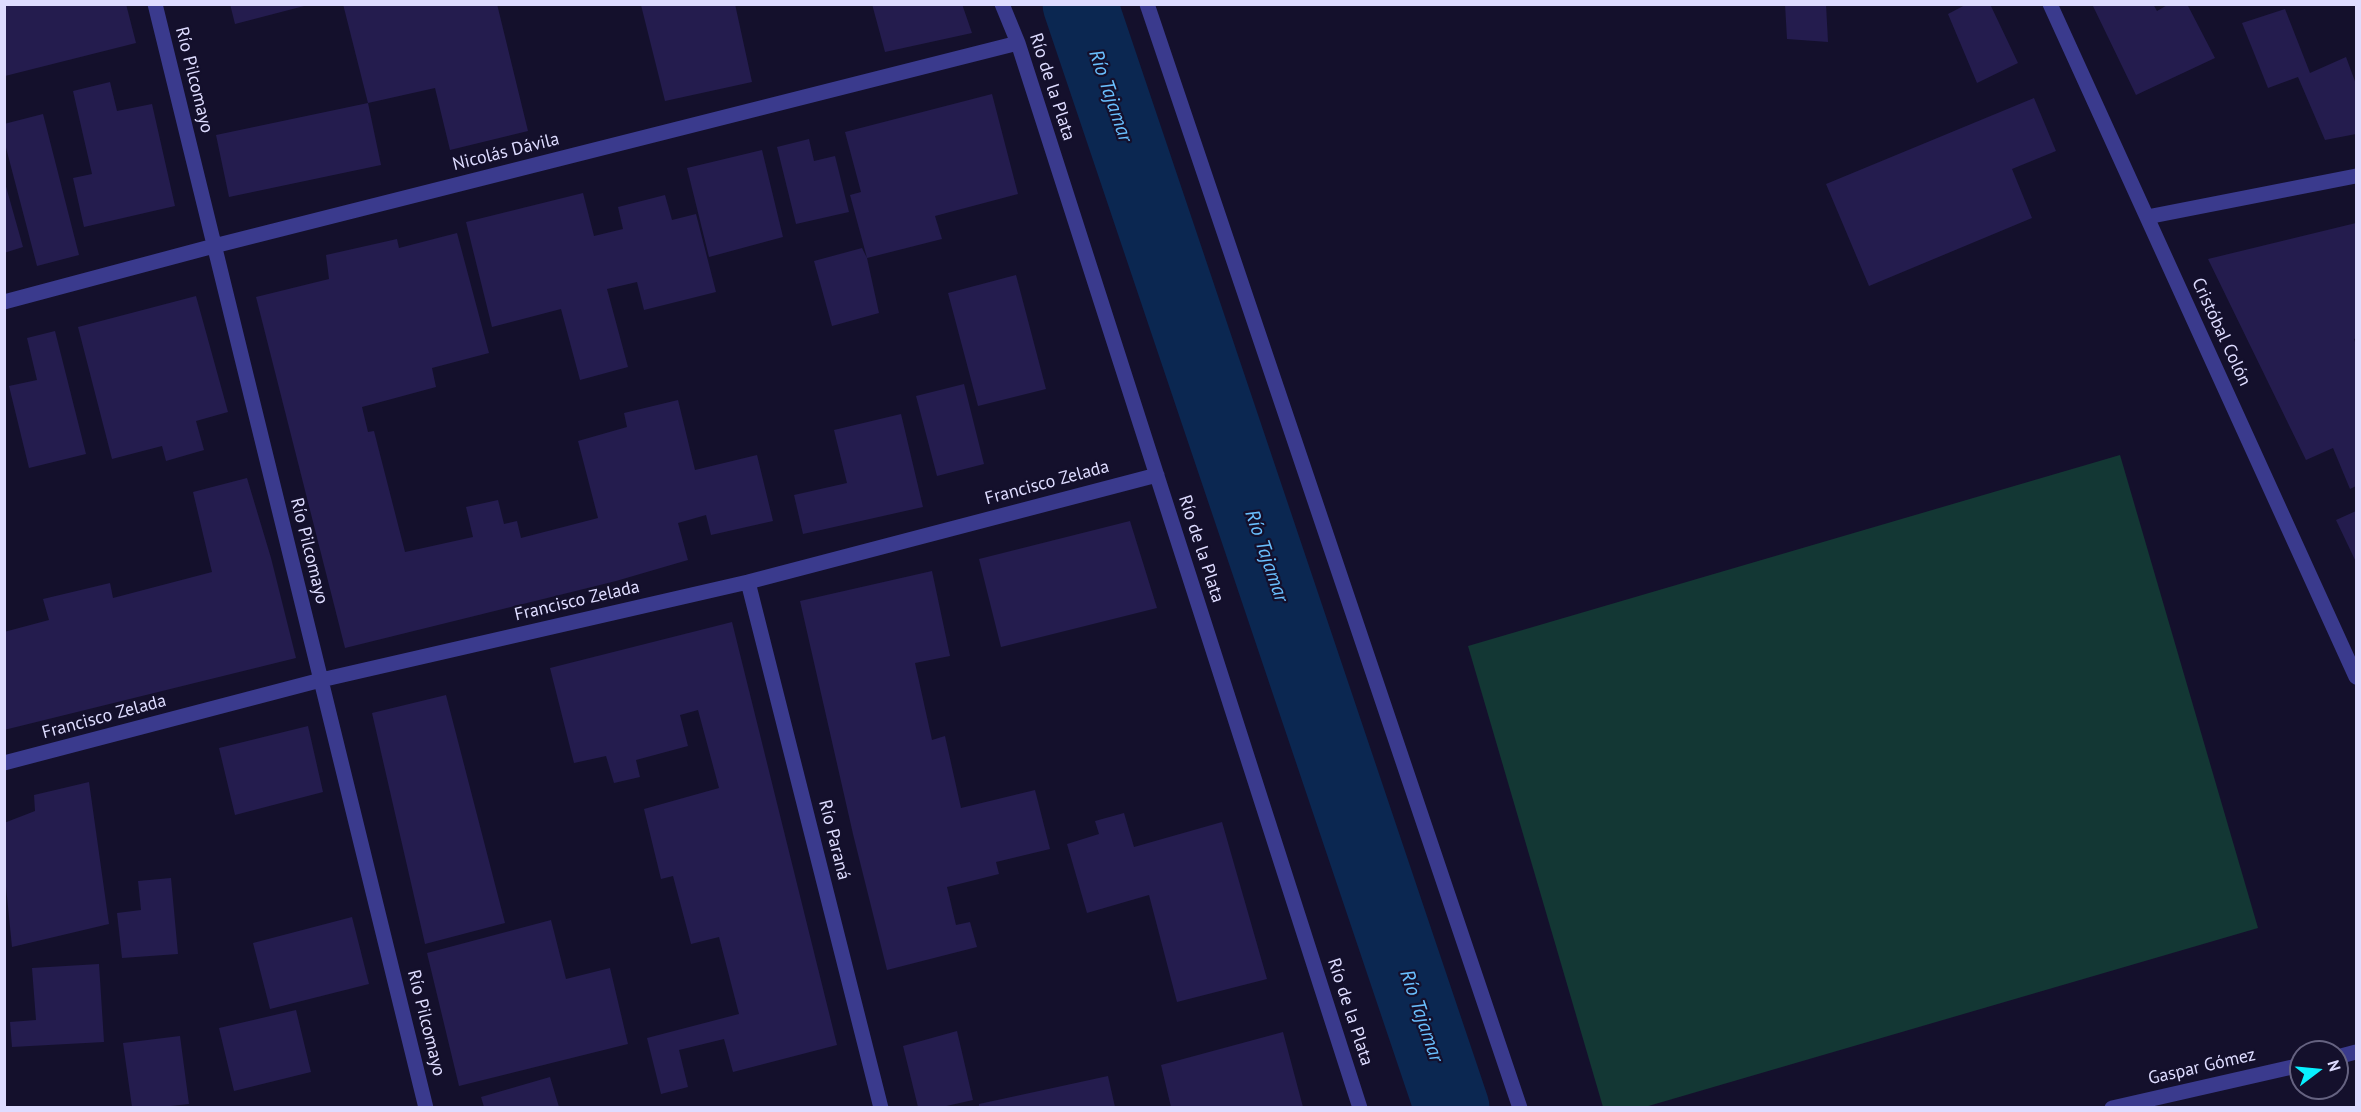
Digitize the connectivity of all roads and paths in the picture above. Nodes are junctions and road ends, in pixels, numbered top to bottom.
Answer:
1 (155, 4) edge
2 (1002, 4) edge
3 (1148, 4) edge
4 (2050, 4) edge
5 (1018, 43) junction
6 (2356, 176) edge
7 (2147, 217) junction
8 (214, 246) junction
9 (4, 302) edge
10 (1156, 475) junction
11 (748, 582) junction
12 (2356, 676) edge
13 (321, 680) junction
14 (4, 763) edge
15 (2289, 1068) edge
16 (426, 1107) edge
17 (881, 1107) edge
18 (1360, 1107) edge
19 (1520, 1107) edge
20 (2112, 1107) edge

1 - 8 street, Río Pilcomayo
2 - 5 street, Río de la Plata
3 - 19 street
4 - 7 street, Cristóbal Colón
5 - 8 street, Nicolás Dávila
5 - 10 street, Río de la Plata
6 - 7 street
7 - 12 street, Cristóbal Colón
8 - 9 street, Nicolás Dávila
8 - 13 street, Río Pilcomayo
10 - 11 street, Francisco Zelada
10 - 18 street, Río de la Plata
11 - 13 street, Francisco Zelada
11 - 17 street, Río Paraná
13 - 14 street, Francisco Zelada
13 - 16 street, Río Pilcomayo
15 - 20 street, Gaspar Gómez

